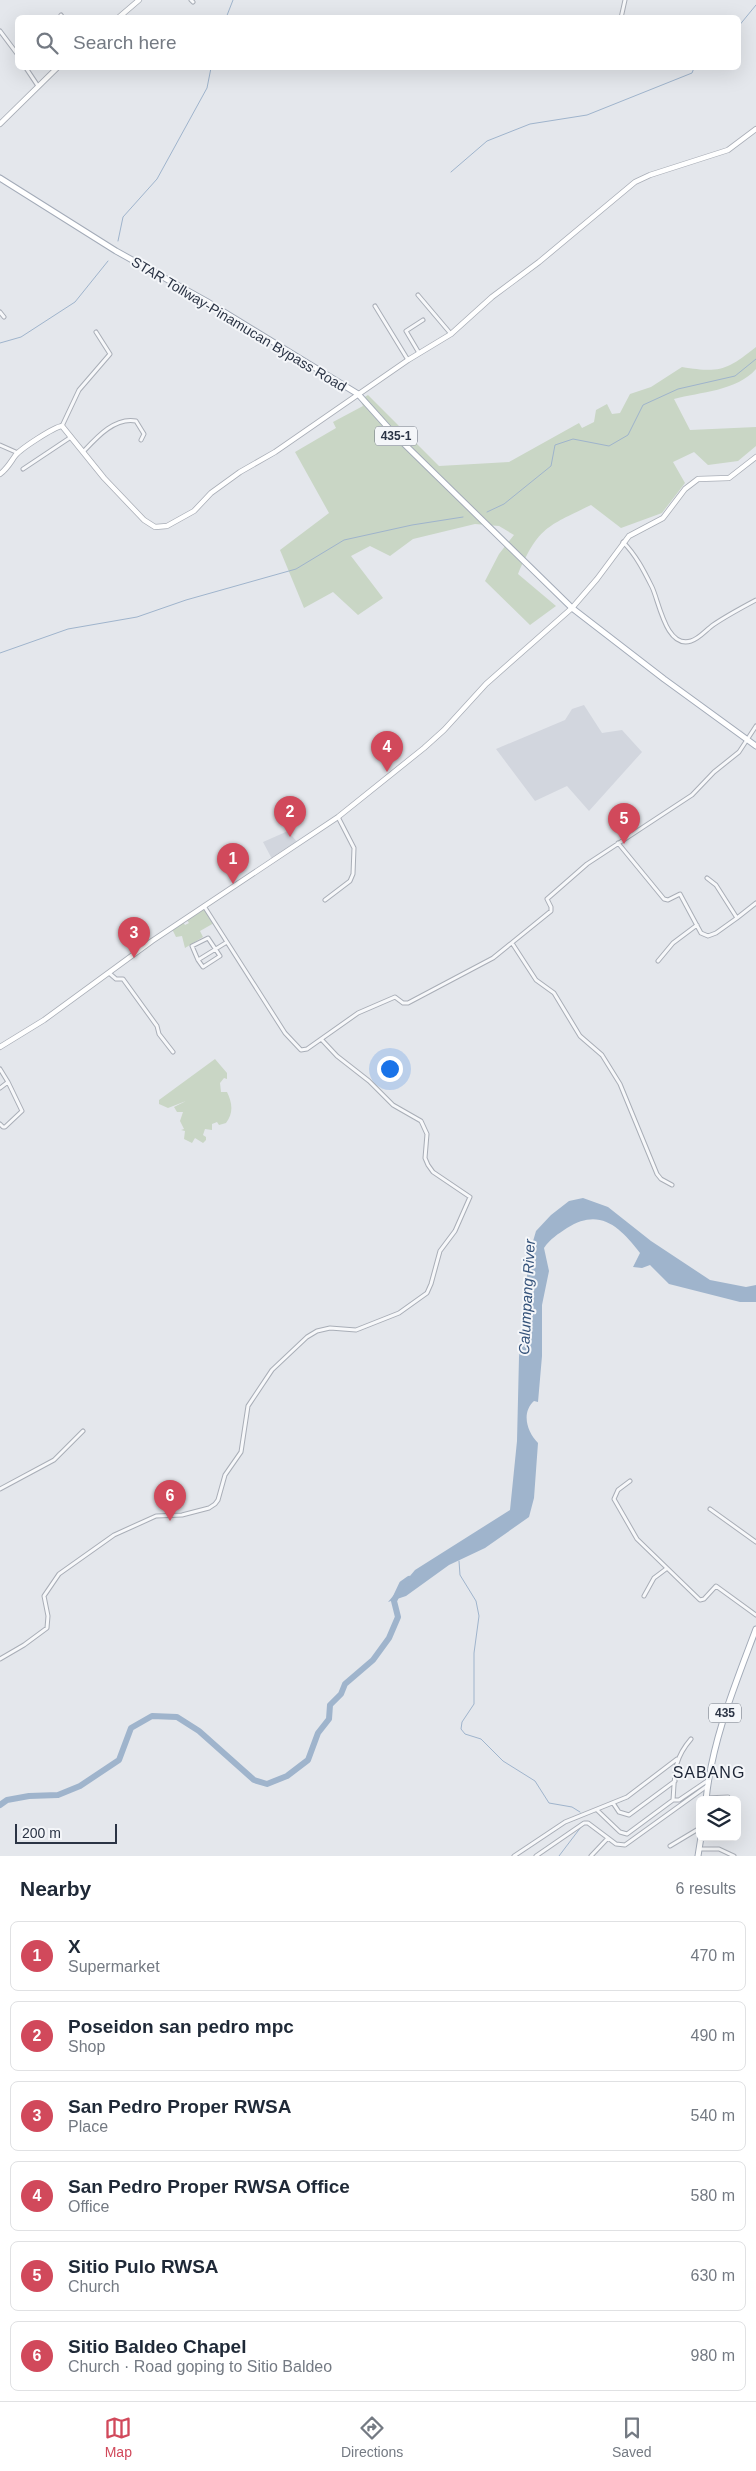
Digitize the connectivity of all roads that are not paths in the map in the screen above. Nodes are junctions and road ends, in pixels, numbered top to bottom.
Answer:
1 (139, 0) edge
2 (625, 0) edge
3 (122, 15) edge
4 (622, 15) edge
5 (0, 31) edge
6 (15, 51) edge
7 (27, 70) edge
8 (52, 70) edge
9 (38, 86) junction
10 (0, 124) edge
11 (756, 129) edge
12 (0, 178) edge
13 (418, 295) dead end
14 (375, 306) dead end
15 (0, 312) edge
16 (4, 317) dead end
17 (423, 320) dead end
18 (96, 332) dead end
19 (451, 334) junction
20 (419, 353) junction
21 (408, 360) junction
22 (358, 394) junction
23 (62, 426) junction
24 (72, 436) junction
25 (142, 440) dead end
26 (0, 445) edge
27 (84, 451) junction
28 (18, 453) junction
29 (756, 457) edge
30 (23, 469) dead end
31 (0, 474) edge
32 (623, 542) junction
33 (756, 600) edge
34 (572, 608) junction
35 (756, 726) edge
36 (746, 740) junction
37 (756, 746) edge
38 (338, 817) junction
39 (618, 843) junction
40 (707, 878) dead end
41 (325, 900) dead end
42 (756, 904) edge
43 (204, 906) junction
44 (737, 918) junction
45 (698, 925) junction
46 (227, 942) junction
47 (512, 943) junction
48 (215, 950) junction
49 (198, 960) junction
50 (658, 962) dead end
51 (109, 973) junction
52 (322, 1040) junction
53 (0, 1047) edge
54 (173, 1052) dead end
55 (0, 1069) edge
56 (8, 1082) junction
57 (0, 1088) edge
58 (0, 1124) edge
59 (672, 1185) dead end
60 (83, 1431) dead end
61 (630, 1480) dead end
62 (0, 1489) edge
63 (710, 1509) dead end
64 (756, 1542) edge
65 (666, 1569) junction
66 (644, 1596) dead end
67 (756, 1615) edge
68 (756, 1629) edge
69 (0, 1659) edge
70 (691, 1739) dead end
71 (677, 1759) junction
72 (675, 1781) junction
73 (707, 1784) junction
74 (706, 1796) edge
75 (673, 1800) junction
76 (678, 1800) junction
77 (613, 1803) junction
78 (680, 1804) junction
79 (597, 1810) junction
80 (696, 1830) edge
81 (608, 1838) junction
82 (700, 1841) edge
83 (670, 1846) dead end
84 (699, 1849) junction
85 (514, 1856) edge
86 (536, 1856) edge
87 (591, 1856) edge
88 (698, 1856) edge
89 (734, 1856) edge

1 - 3 street
2 - 4 street
5 - 6 street
7 - 9 street
8 - 9 street
9 - 10 street
11 - 19 street
12 - 22 main road, STAR Tollway-Pinamucan Bypass Road / 435-1
13 - 19 street
14 - 21 street
15 - 16 street
17 - 20 street
18 - 23 street
19 - 20 street
20 - 21 street
21 - 22 street
22 - 27 street
22 - 34 main road, STAR Tollway-Pinamucan Bypass Road / 435-1
23 - 24 street
23 - 28 street
24 - 27 street
24 - 30 street
25 - 27 street
26 - 28 street
28 - 31 street
29 - 32 street
32 - 33 street
32 - 34 street
34 - 36 main road, STAR Tollway-Pinamucan Bypass Road / 435-1
34 - 38 street
35 - 36 street
36 - 37 main road, STAR Tollway-Pinamucan Bypass Road / 435-1
36 - 39 street
38 - 41 street
38 - 43 street
39 - 45 street
39 - 47 street
40 - 44 street
42 - 44 street
43 - 46 street
43 - 51 street
44 - 45 street
45 - 50 street
46 - 48 street
46 - 52 street
47 - 52 street
47 - 59 street
48 - 49 street
48 - 49 street
48 - 49 street
51 - 53 street
51 - 54 street
52 - 69 street
55 - 56 street
56 - 57 street
56 - 58 street
60 - 62 street
61 - 65 street
63 - 64 street
65 - 66 street
65 - 67 street
68 - 73 main road, 435
70 - 71 street
71 - 72 street
71 - 77 street
72 - 75 street
72 - 77 street
73 - 74 main road, 435
73 - 76 street
73 - 78 street
75 - 76 street
75 - 79 street
76 - 78 street
77 - 79 street
78 - 81 street
79 - 85 street
80 - 83 street
81 - 86 street
81 - 87 street
82 - 84 main road
84 - 88 main road
84 - 89 street

